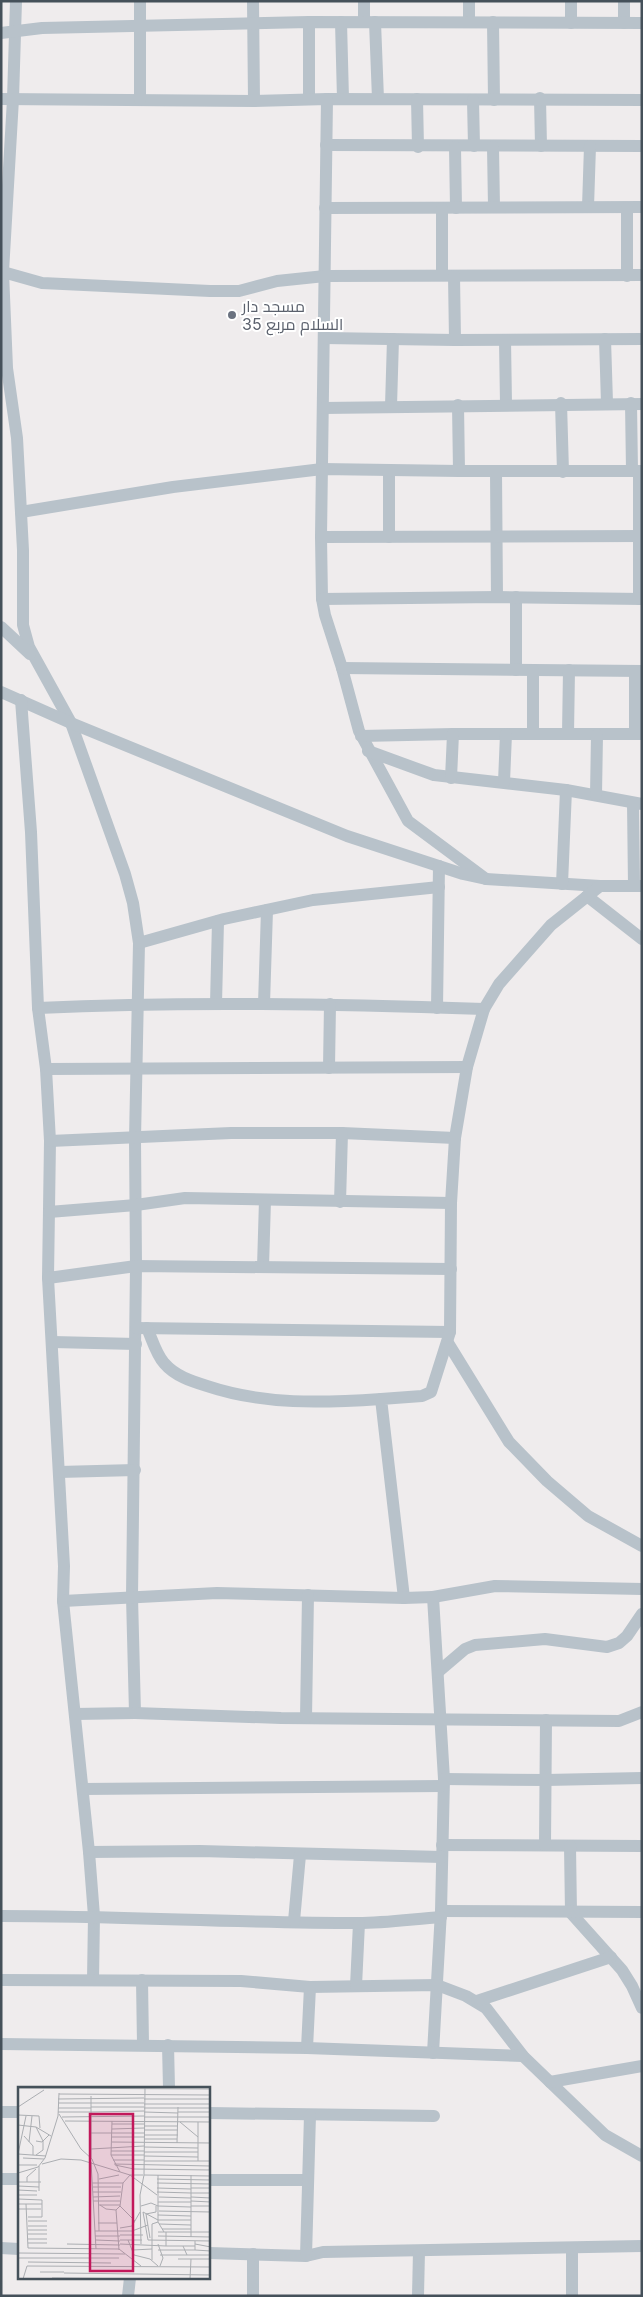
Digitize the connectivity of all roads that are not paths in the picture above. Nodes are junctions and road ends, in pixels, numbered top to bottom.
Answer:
1 (16, 1) edge
2 (140, 1) edge
3 (253, 1) edge
4 (364, 1) edge
5 (468, 1) edge
6 (571, 1) edge
7 (624, 1) edge
8 (469, 21) junction
9 (308, 22) junction
10 (341, 22) junction
11 (370, 22) junction
12 (493, 22) junction
13 (571, 22) junction
14 (624, 23) junction
15 (642, 23) edge
16 (253, 24) junction
17 (140, 26) junction
18 (16, 30) junction
19 (1, 32) edge
20 (540, 98) junction
21 (7, 99) edge
22 (309, 99) junction
23 (326, 99) junction
24 (343, 99) junction
25 (378, 99) junction
26 (417, 99) junction
27 (140, 100) junction
28 (473, 100) junction
29 (494, 100) junction
30 (642, 100) edge
31 (254, 101) junction
32 (326, 145) junction
33 (474, 146) junction
34 (541, 146) junction
35 (590, 146) junction
36 (642, 146) edge
37 (418, 147) junction
38 (455, 147) junction
39 (492, 147) junction
40 (494, 207) junction
41 (642, 207) edge
42 (326, 208) junction
43 (442, 208) junction
44 (456, 208) junction
45 (588, 208) junction
46 (626, 208) junction
47 (3, 272) junction
48 (448, 275) junction
49 (642, 275) edge
50 (325, 276) junction
51 (627, 276) junction
52 (324, 338) junction
53 (605, 339) junction
54 (642, 339) edge
55 (393, 340) junction
56 (455, 340) junction
57 (505, 340) junction
58 (607, 403) junction
59 (506, 404) junction
60 (561, 404) junction
61 (636, 404) edge
62 (458, 405) junction
63 (391, 406) junction
64 (323, 408) junction
65 (322, 469) junction
66 (389, 470) junction
67 (459, 471) junction
68 (638, 471) edge
69 (496, 472) junction
70 (563, 472) junction
71 (21, 512) junction
72 (640, 536) edge
73 (321, 537) junction
74 (389, 537) junction
75 (496, 537) junction
76 (497, 597) junction
77 (516, 597) junction
78 (322, 599) junction
79 (640, 599) edge
80 (1, 627) edge
81 (38, 661) junction
82 (342, 668) junction
83 (516, 670) junction
84 (533, 670) junction
85 (569, 670) junction
86 (638, 671) edge
87 (1, 692) edge
88 (21, 700) junction
89 (71, 723) junction
90 (453, 734) junction
91 (506, 734) junction
92 (534, 734) junction
93 (568, 734) junction
94 (638, 734) edge
95 (597, 735) junction
96 (361, 736) junction
97 (368, 751) junction
98 (451, 778) junction
99 (504, 782) junction
100 (566, 790) junction
101 (596, 795) junction
102 (637, 804) edge
103 (439, 866) junction
104 (486, 879) junction
105 (562, 884) junction
106 (600, 886) junction
107 (638, 886) edge
108 (439, 887) junction
109 (587, 896) junction
110 (267, 910) junction
111 (218, 921) junction
112 (642, 939) edge
113 (139, 944) junction
114 (138, 1003) junction
115 (216, 1004) junction
116 (264, 1004) junction
117 (330, 1004) junction
118 (38, 1008) junction
119 (437, 1008) junction
120 (484, 1009) junction
121 (467, 1067) junction
122 (328, 1068) junction
123 (46, 1069) junction
124 (138, 1069) junction
125 (342, 1133) junction
126 (455, 1138) junction
127 (135, 1139) junction
128 (50, 1141) junction
129 (265, 1200) junction
130 (340, 1202) junction
131 (451, 1204) junction
132 (136, 1205) junction
133 (50, 1212) junction
134 (136, 1266) junction
135 (263, 1267) junction
136 (451, 1268) junction
137 (48, 1278) junction
138 (142, 1328) junction
139 (449, 1338) junction
140 (53, 1342) junction
141 (136, 1344) junction
142 (381, 1398) junction
143 (135, 1470) junction
144 (59, 1472) junction
145 (642, 1546) edge
146 (642, 1589) edge
147 (308, 1595) junction
148 (132, 1597) junction
149 (433, 1597) junction
150 (404, 1598) junction
151 (63, 1602) junction
152 (642, 1614) edge
153 (438, 1672) junction
154 (642, 1712) edge
155 (135, 1713) junction
156 (75, 1714) junction
157 (306, 1718) junction
158 (441, 1720) junction
159 (546, 1720) junction
160 (642, 1778) edge
161 (546, 1780) junction
162 (443, 1782) junction
163 (83, 1789) junction
164 (546, 1845) junction
165 (570, 1846) junction
166 (642, 1846) edge
167 (442, 1851) junction
168 (90, 1852) junction
169 (300, 1855) junction
170 (642, 1912) edge
171 (571, 1913) junction
172 (441, 1914) junction
173 (1, 1916) edge
174 (94, 1916) junction
175 (294, 1921) junction
176 (359, 1923) junction
177 (611, 1957) junction
178 (1, 1980) edge
179 (93, 1980) junction
180 (142, 1980) junction
181 (437, 1985) junction
182 (356, 1986) junction
183 (637, 1986) edge
184 (310, 1987) junction
185 (477, 2001) junction
186 (642, 2008) edge
187 (1, 2044) edge
188 (143, 2044) junction
189 (168, 2045) junction
190 (308, 2048) junction
191 (433, 2053) junction
192 (523, 2056) junction
193 (642, 2066) edge
194 (550, 2082) junction
195 (169, 2087) edge
196 (1, 2112) edge
197 (18, 2112) edge
198 (210, 2113) edge
199 (310, 2115) junction
200 (434, 2116) dead end
201 (642, 2156) edge
202 (1, 2179) edge
203 (18, 2179) edge
204 (210, 2180) edge
205 (308, 2180) junction
206 (642, 2246) edge
207 (1, 2248) edge
208 (572, 2248) junction
209 (18, 2249) edge
210 (418, 2251) junction
211 (210, 2253) edge
212 (253, 2254) junction
213 (306, 2256) junction
214 (130, 2280) edge
215 (128, 2296) edge
216 (253, 2296) edge
217 (418, 2296) edge
218 (572, 2296) edge

1 - 18 street
2 - 17 street
3 - 16 street
4 - 11 street
5 - 8 street
6 - 13 street
7 - 14 street
8 - 11 street
8 - 12 street
9 - 10 street
9 - 16 street
9 - 22 street
10 - 11 street
10 - 24 street
11 - 25 street
12 - 13 street
12 - 29 street
13 - 14 street
14 - 15 street
16 - 17 street
16 - 31 street
17 - 18 street
17 - 27 street
18 - 19 street
18 - 21 street
20 - 29 street
20 - 30 street
20 - 34 street
21 - 27 street
21 - 47 street
22 - 23 street
22 - 31 street
23 - 24 street
23 - 32 street
24 - 25 street
25 - 26 street
26 - 28 street
26 - 37 street
27 - 31 street
28 - 29 street
28 - 33 street
32 - 37 street
32 - 42 street
33 - 38 street
33 - 39 street
34 - 35 street
34 - 39 street
35 - 36 street
35 - 45 street
37 - 38 street
38 - 44 street
39 - 40 street
40 - 44 street
40 - 45 street
41 - 46 street
42 - 43 street
42 - 50 street
43 - 44 street
43 - 48 street
45 - 46 street
46 - 51 street
47 - 50 street
47 - 71 street
48 - 50 street
48 - 51 street
48 - 56 street
49 - 51 street
50 - 52 street
52 - 55 street
52 - 64 street
53 - 54 street
53 - 57 street
53 - 58 street
55 - 56 street
55 - 63 street
56 - 57 street
57 - 59 street
58 - 60 street
58 - 61 street
59 - 60 street
59 - 62 street
60 - 70 street
61 - 68 street
62 - 63 street
62 - 67 street
63 - 64 street
64 - 65 street
65 - 66 street
65 - 71 street
65 - 73 street
66 - 67 street
66 - 74 street
67 - 69 street
68 - 70 street
68 - 72 street
69 - 70 street
69 - 75 street
71 - 81 street
72 - 75 street
72 - 79 street
73 - 74 street
73 - 78 street
74 - 75 street
75 - 76 street
76 - 77 street
76 - 78 street
77 - 79 street
77 - 83 street
78 - 82 street
80 - 81 street
81 - 89 street
82 - 83 street
82 - 96 street
83 - 84 street
84 - 85 street
84 - 92 street
85 - 86 street
85 - 93 street
86 - 94 street
87 - 88 street
88 - 89 street
88 - 118 street
89 - 103 street
89 - 113 street
90 - 91 street
90 - 96 street
90 - 98 street
91 - 92 street
91 - 99 street
92 - 93 street
93 - 95 street
94 - 95 street
95 - 101 street
96 - 97 street
97 - 98 street
97 - 104 street
98 - 99 street
99 - 100 street
100 - 101 street
100 - 105 street
101 - 102 street
102 - 107 street
103 - 104 street
103 - 108 street
104 - 105 street
105 - 106 street
106 - 107 street
106 - 109 street
108 - 110 street
108 - 119 street
109 - 112 street
109 - 120 street
110 - 111 street
110 - 116 street
111 - 113 street
111 - 115 street
113 - 114 street
114 - 115 street
114 - 118 street
114 - 124 street
115 - 116 street
116 - 117 street
117 - 119 street
117 - 122 street
118 - 123 street
119 - 120 street
120 - 121 street
121 - 122 street
121 - 126 street
122 - 124 street
123 - 124 street
123 - 128 street
124 - 127 street
125 - 126 street
125 - 127 street
125 - 130 street
126 - 131 street
127 - 128 street
127 - 132 street
128 - 133 street
129 - 130 street
129 - 132 street
129 - 135 street
130 - 131 street
131 - 136 street
132 - 133 street
132 - 134 street
133 - 137 street
134 - 135 street
134 - 137 street
134 - 138 street
135 - 136 street
136 - 139 street
137 - 140 street
138 - 139 street
138 - 141 street
138 - 142 street
139 - 142 street
139 - 145 street
140 - 141 street
140 - 144 street
141 - 143 street
142 - 150 street
143 - 144 street
143 - 148 street
144 - 151 street
146 - 149 street
147 - 148 street
147 - 150 street
147 - 157 street
148 - 151 street
148 - 155 street
149 - 150 street
149 - 153 street
151 - 156 street
152 - 153 street
153 - 158 street
154 - 159 street
155 - 156 street
155 - 157 street
156 - 163 street
157 - 158 street
158 - 159 street
158 - 162 street
159 - 161 street
160 - 161 street
161 - 162 street
161 - 164 street
162 - 163 street
162 - 167 street
163 - 168 street
164 - 165 street
164 - 167 street
165 - 166 street
165 - 171 street
167 - 169 street
167 - 172 street
168 - 169 street
168 - 174 street
169 - 175 street
170 - 171 street
171 - 172 street
171 - 177 street
172 - 176 street
172 - 181 street
173 - 174 street
174 - 175 street
174 - 179 street
175 - 176 street
176 - 182 street
177 - 183 street
177 - 185 street
178 - 179 street
179 - 180 street
180 - 184 street
180 - 188 street
181 - 182 street
181 - 185 street
181 - 191 street
182 - 184 street
183 - 186 street
184 - 190 street
185 - 192 street
187 - 188 street
188 - 189 street
189 - 190 street
189 - 195 street
190 - 191 street
191 - 192 street
192 - 194 street
193 - 194 street
194 - 201 street
196 - 197 street
198 - 199 street
199 - 200 street
199 - 205 street
202 - 203 street
204 - 205 street
205 - 213 street
206 - 208 street
207 - 209 street
208 - 210 street
208 - 218 street
210 - 213 street
210 - 217 street
211 - 212 street
212 - 213 street
212 - 216 street
214 - 215 street

